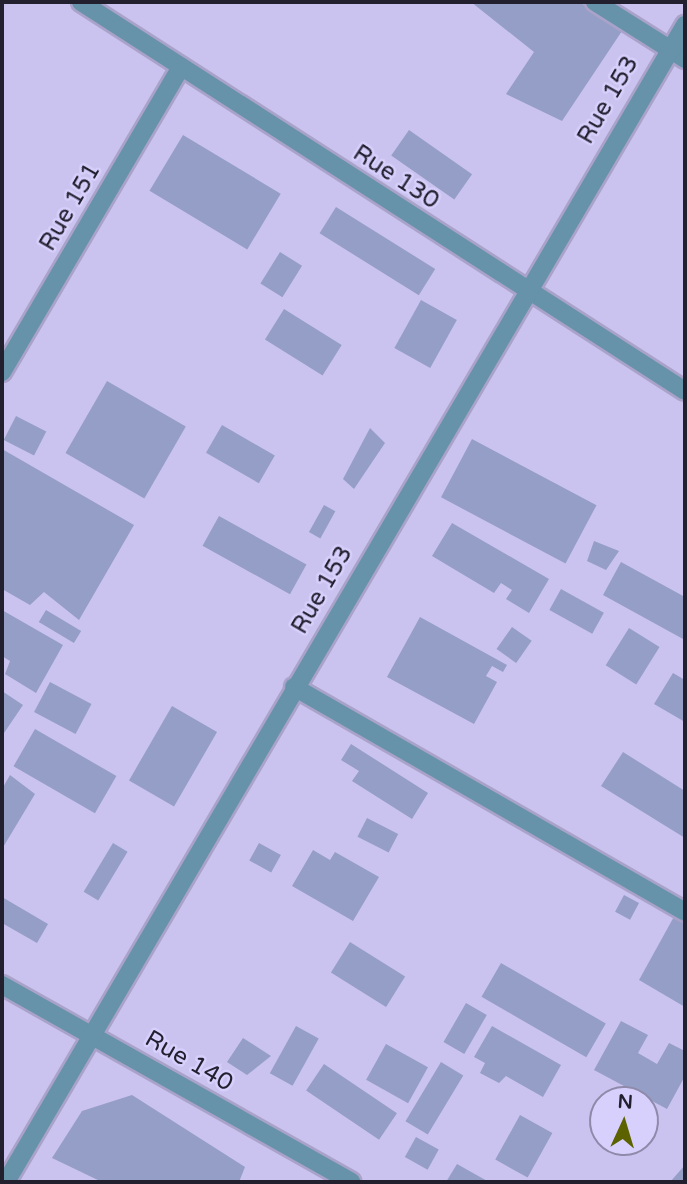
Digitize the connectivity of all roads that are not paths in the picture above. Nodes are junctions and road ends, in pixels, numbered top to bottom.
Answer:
1 (81, 2) edge
2 (595, 2) edge
3 (685, 25) edge
4 (667, 48) junction
5 (685, 59) edge
6 (181, 67) junction
7 (525, 290) junction
8 (2, 372) edge
9 (685, 391) edge
10 (294, 687) junction
11 (685, 912) edge
12 (2, 985) edge
13 (92, 1034) junction
14 (6, 1182) edge
15 (351, 1182) edge

1 - 6 street, Rue 130
2 - 4 street
3 - 4 street, Rue 153
4 - 5 street
4 - 7 street, Rue 153
6 - 7 street, Rue 130
6 - 8 street, Rue 151
7 - 9 street, Rue 130
7 - 10 street, Rue 153
10 - 11 street
10 - 13 street, Rue 153
12 - 13 street, Rue 140
13 - 14 street, Rue 153
13 - 15 street, Rue 140

